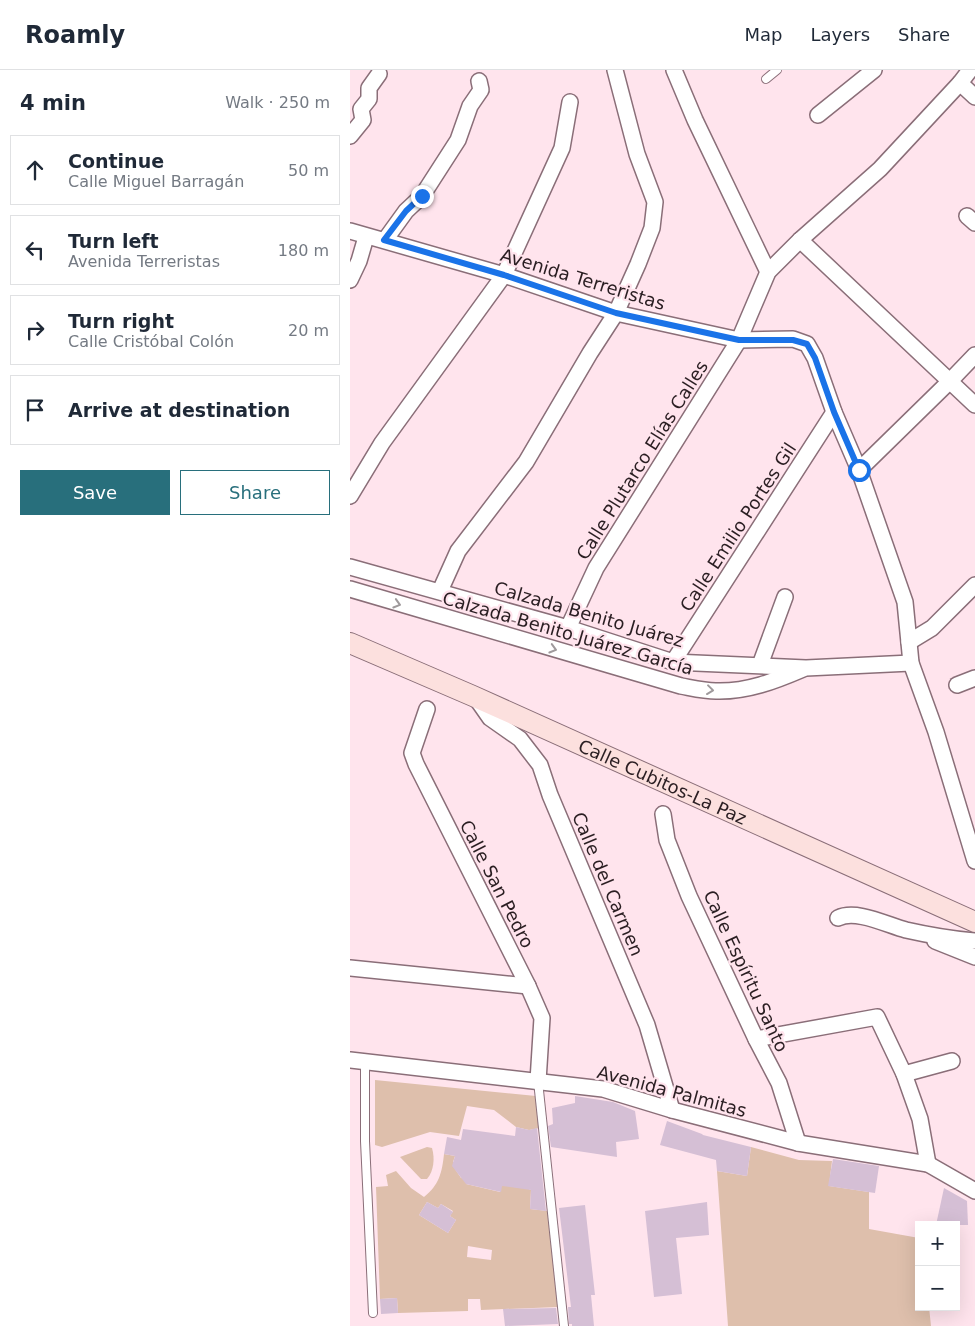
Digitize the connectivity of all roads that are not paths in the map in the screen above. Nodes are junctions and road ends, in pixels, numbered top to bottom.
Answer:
1 (615, 70) edge
2 (674, 70) edge
3 (777, 70) edge
4 (874, 70) edge
5 (970, 70) edge
6 (379, 74) dead end
7 (766, 79) dead end
8 (479, 81) dead end
9 (960, 83) junction
10 (975, 97) edge
11 (570, 102) dead end
12 (818, 115) dead end
13 (350, 136) edge
14 (350, 231) edge
15 (366, 237) junction
16 (384, 240) junction
17 (800, 240) junction
18 (768, 272) junction
19 (504, 275) junction
20 (350, 280) edge
21 (616, 313) junction
22 (739, 340) junction
23 (975, 355) edge
24 (950, 382) junction
25 (975, 405) edge
26 (834, 412) junction
27 (859, 470) junction
28 (350, 496) edge
29 (350, 567) edge
30 (975, 585) edge
31 (350, 589) edge
32 (440, 591) junction
33 (785, 597) dead end
34 (568, 628) junction
35 (909, 642) junction
36 (350, 643) edge
37 (673, 662) junction
38 (911, 663) junction
39 (760, 665) junction
40 (806, 668) junction
41 (975, 678) edge
42 (957, 685) dead end
43 (473, 696) junction
44 (427, 709) dead end
45 (664, 814) dead end
46 (975, 861) edge
47 (838, 918) dead end
48 (975, 922) edge
49 (906, 930) junction
50 (975, 941) edge
51 (975, 957) edge
52 (350, 968) edge
53 (528, 986) junction
54 (756, 1040) junction
55 (358, 1061) edge
56 (952, 1061) dead end
57 (904, 1074) junction
58 (538, 1081) junction
59 (672, 1110) junction
60 (798, 1143) junction
61 (928, 1164) junction
62 (975, 1191) edge
63 (373, 1313) dead end
64 (564, 1326) edge

1 - 21 street
2 - 18 street
3 - 7 lane
4 - 12 street
5 - 9 street, Calle Plutarco Elías Calles
6 - 13 street
8 - 16 street
9 - 10 street
9 - 17 street, Calle Plutarco Elías Calles
11 - 19 street
14 - 15 street, Avenida Terreristas
15 - 16 street, Avenida Terreristas
15 - 20 street
16 - 19 street, Avenida Terreristas
17 - 18 street, Calle Plutarco Elías Calles
17 - 24 street
18 - 22 street, Calle Plutarco Elías Calles
19 - 21 street, Avenida Terreristas
19 - 28 street
21 - 22 street, Avenida Terreristas
21 - 32 street
22 - 26 street, Avenida Terreristas
22 - 34 street, Calle Plutarco Elías Calles
23 - 24 street
24 - 25 street
24 - 27 street
26 - 27 street
26 - 37 street, Calle Emilio Portes Gil
27 - 35 street
29 - 32 street, Calzada Benito Juárez
30 - 35 street
31 -> 40 street, Calzada Benito Juárez García
32 - 34 street, Calzada Benito Juárez
33 - 39 street
34 - 37 street, Calzada Benito Juárez
35 - 38 street
36 - 43 main road, Calle Cubitos-La Paz
37 - 39 street, Calzada Benito Juárez
38 - 40 street, Calzada Benito Juárez
38 - 46 street
39 - 40 street, Calzada Benito Juárez
41 - 42 street
43 - 48 main road, Calle Cubitos-La Paz
43 - 59 street, Calle del Carmen
44 - 53 street, Calle San Pedro
45 - 54 street, Calle Espíritu Santo
47 - 49 street
49 - 50 street
49 - 51 street
52 - 53 street
53 - 58 street, Calle San Pedro
54 - 57 street
54 - 60 street, Calle Espíritu Santo
55 - 58 street, Avenida Palmitas
55 - 63 lane
56 - 57 street
57 - 61 street
58 - 59 street, Avenida Palmitas
58 - 64 lane
59 - 60 street, Avenida Palmitas
60 - 61 street, Avenida Palmitas
61 - 62 street, Avenida Palmitas

